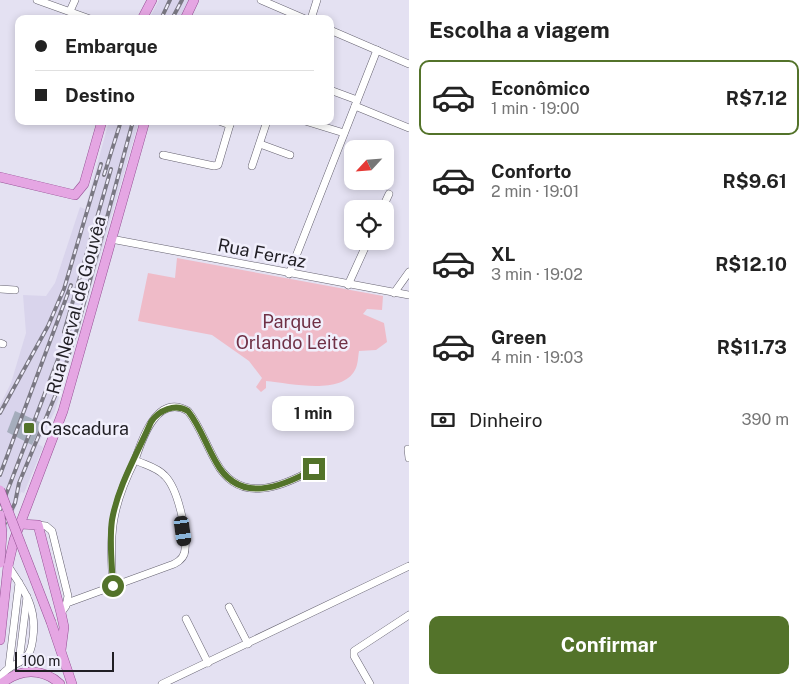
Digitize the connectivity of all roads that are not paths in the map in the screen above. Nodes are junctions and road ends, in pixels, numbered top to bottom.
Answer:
1 (37, 0) edge
2 (76, 0) edge
3 (152, 0) edge
4 (194, 0) edge
5 (261, 0) edge
6 (317, 0) edge
7 (70, 11) junction
8 (80, 15) edge
9 (144, 15) edge
10 (187, 15) edge
11 (296, 15) edge
12 (312, 15) edge
13 (334, 32) edge
14 (377, 50) junction
15 (409, 64) edge
16 (334, 92) edge
17 (356, 103) junction
18 (101, 125) edge
19 (144, 125) edge
20 (230, 125) edge
21 (266, 125) edge
22 (318, 125) edge
23 (409, 128) edge
24 (344, 133) junction
25 (260, 144) junction
26 (163, 154) dead end
27 (290, 155) dead end
28 (252, 166) dead end
29 (0, 177) edge
30 (389, 194) dead end
31 (386, 200) edge
32 (110, 238) junction
33 (364, 250) edge
34 (409, 272) edge
35 (289, 274) junction
36 (348, 285) junction
37 (0, 290) edge
38 (15, 290) dead end
39 (394, 293) junction
40 (409, 295) edge
41 (408, 449) dead end
42 (409, 458) edge
43 (135, 460) junction
44 (314, 469) dead end
45 (0, 490) edge
46 (0, 515) edge
47 (20, 524) junction
48 (38, 525) junction
49 (4, 564) edge
50 (409, 566) edge
51 (19, 583) junction
52 (113, 586) junction
53 (27, 597) junction
54 (67, 603) junction
55 (229, 607) dead end
56 (61, 613) junction
57 (409, 615) edge
58 (186, 619) dead end
59 (0, 640) edge
60 (248, 644) junction
61 (61, 650) junction
62 (19, 662) junction
63 (208, 663) junction
64 (9, 666) junction
65 (0, 677) edge
66 (1, 684) edge
67 (60, 684) edge
68 (72, 684) edge
69 (162, 684) edge
70 (370, 684) edge

1 - 7 street
2 - 7 street
3 - 9 main road
4 - 10 main road
5 - 11 street
6 - 12 street
7 - 8 street
13 - 14 street
14 - 15 street
14 - 17 street
16 - 17 street
17 - 23 street
17 - 24 street
18 - 29 main road
19 - 32 main road, Rua Nerval de Gouvêa
20 - 26 street
21 - 25 street
22 - 24 street
24 - 35 street
25 - 27 street
25 - 28 street
30 - 31 street
32 - 35 street, Rua Ferraz
32 - 47 main road, Rua Nerval de Gouvêa
33 - 36 street
34 - 39 street
35 - 36 street, Rua Ferraz
36 - 39 street, Rua Ferraz
37 - 38 street
39 - 40 street, Rua Ferraz
41 - 42 street
43 - 44 street
43 - 52 street
43 - 52 street
45 - 61 main road, bridge
46 - 49 main road, bridge
47 - 48 main road
47 - 49 main road, Rua Nerval de Gouvêa
48 - 54 street
48 - 56 main road
49 - 51 street
49 - 59 main road, Rua Nerval de Gouvêa
50 - 60 street
51 - 53 street
51 - 64 street
52 - 54 street
53 - 62 street
53 - 62 street
54 - 56 street
55 - 60 street
56 - 61 main road
57 - 70 street
58 - 63 street
60 - 63 street
61 - 68 main road
62 - 64 street
63 - 69 street
64 - 65 street
66 - 67 main road

